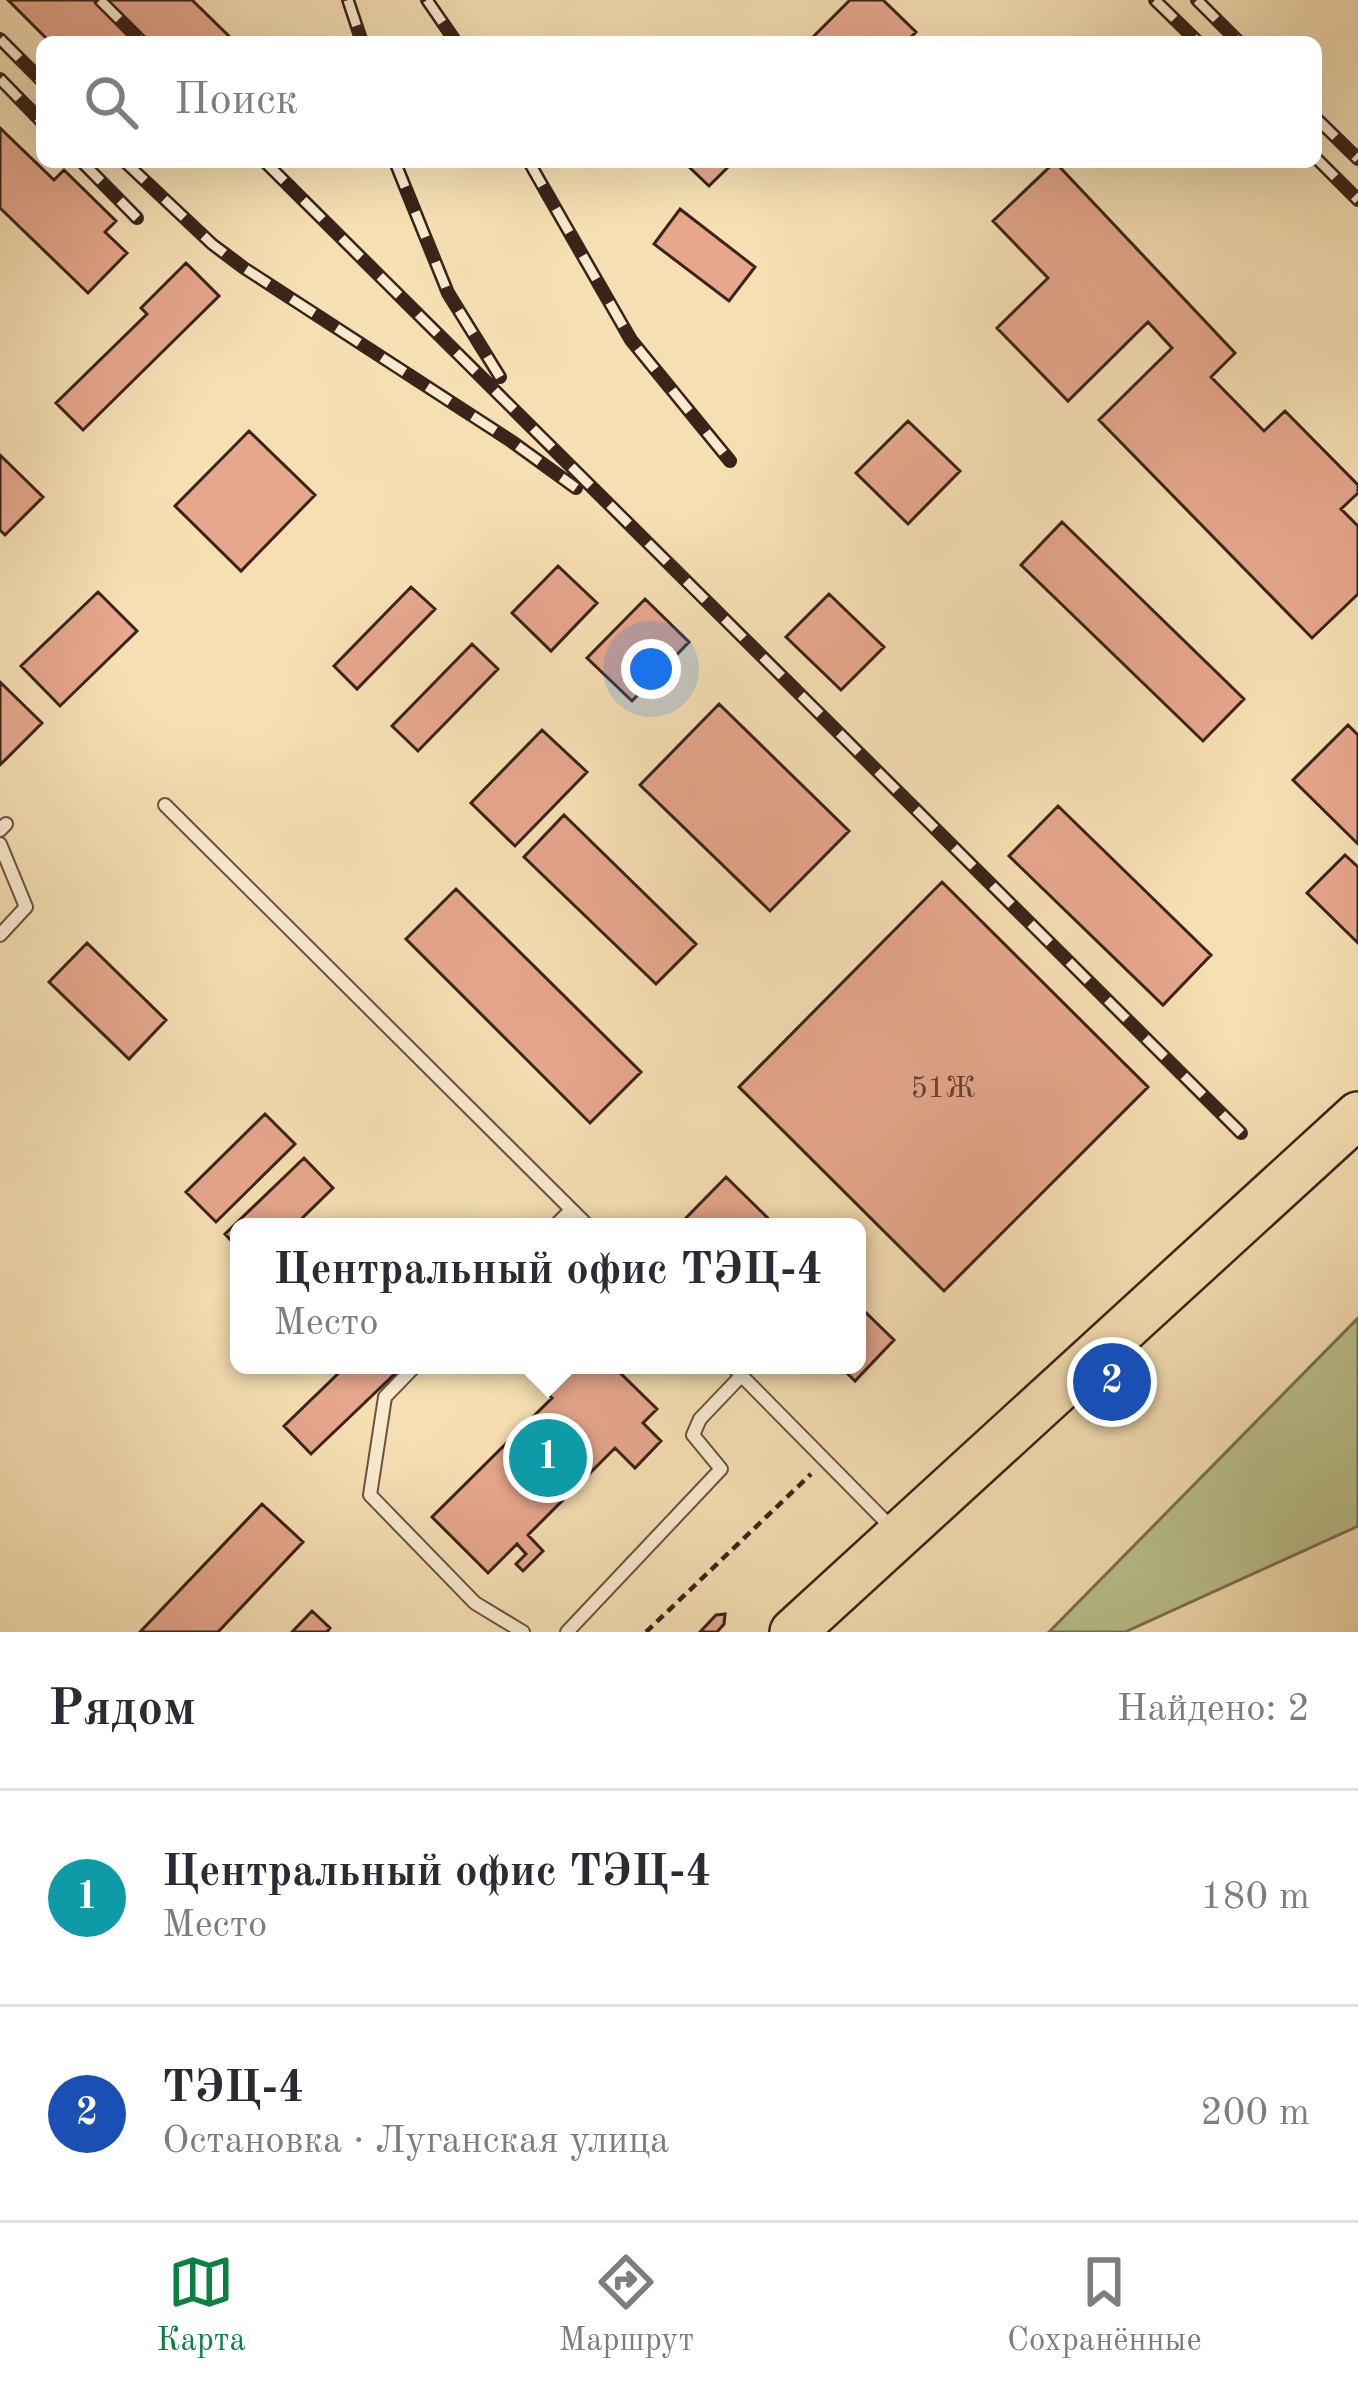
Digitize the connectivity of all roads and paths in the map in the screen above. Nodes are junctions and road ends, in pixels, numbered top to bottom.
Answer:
1 (165, 805) dead end
2 (0, 844) edge
3 (0, 935) edge
4 (1358, 1114) edge
5 (571, 1210) junction
6 (563, 1218) edge
7 (579, 1218) edge
8 (407, 1374) edge
9 (733, 1374) edge
10 (740, 1374) edge
11 (812, 1472) dead end
12 (897, 1533) junction
13 (523, 1632) edge
14 (567, 1632) edge
15 (646, 1632) edge
16 (793, 1632) edge

1 - 5 lane
2 - 3 lane
4 - 12 highway
5 - 6 lane
5 - 7 lane
8 - 13 lane
9 - 14 lane
10 - 12 lane
11 - 15 path
12 - 16 highway

